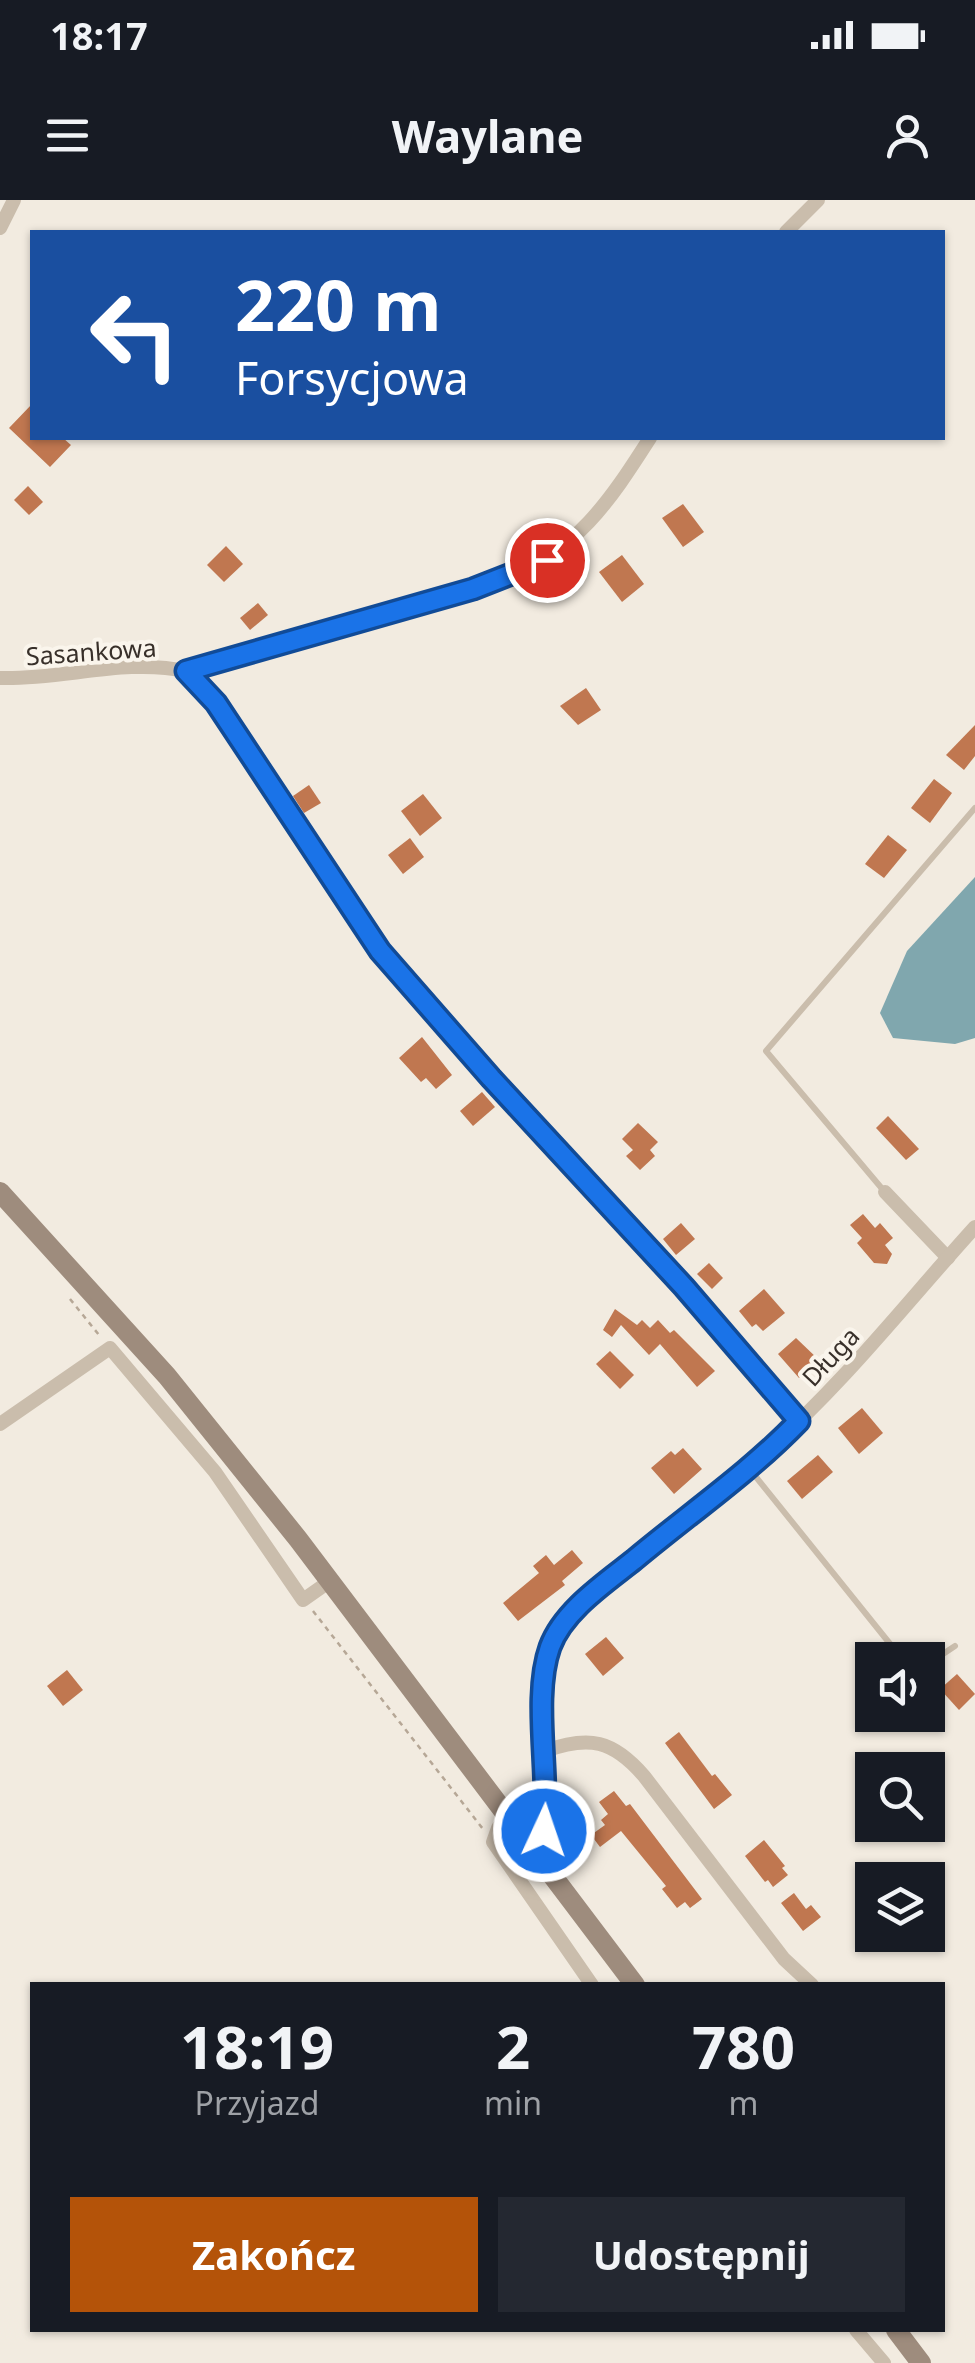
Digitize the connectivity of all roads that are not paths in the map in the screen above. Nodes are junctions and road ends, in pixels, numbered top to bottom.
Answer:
1 (14, 200) edge
2 (818, 200) edge
3 (0, 228) edge
4 (788, 230) edge
5 (649, 440) edge
6 (186, 671) junction
7 (0, 678) edge
8 (975, 808) edge
9 (0, 1192) edge
10 (885, 1192) joint
11 (975, 1228) edge
12 (948, 1258) junction
13 (799, 1421) junction
14 (0, 1424) edge
15 (748, 1466) junction
16 (330, 1581) junction
17 (889, 1642) edge
18 (955, 1646) dead end
19 (945, 1653) edge
20 (545, 1751) junction
21 (507, 1816) junction
22 (534, 1850) junction
23 (590, 1982) edge
24 (633, 1982) edge
25 (809, 1982) edge
26 (858, 2332) edge
27 (898, 2332) edge
28 (884, 2363) edge
29 (921, 2363) edge

1 - 3 street
2 - 4 street
5 - 6 street, Sasankowa
6 - 7 street, Sasankowa
6 - 13 street
8 - 10 lane
9 - 16 main road
10 - 12 street
11 - 12 street, Długa
12 - 13 street, Długa
13 - 15 street, Długa
14 - 16 street
15 - 17 lane
15 - 20 street, Długa
16 - 21 main road
18 - 19 lane
20 - 22 street, Długa
20 - 25 street
21 - 22 main road
21 - 23 street
22 - 24 main road
26 - 28 street
27 - 29 main road

